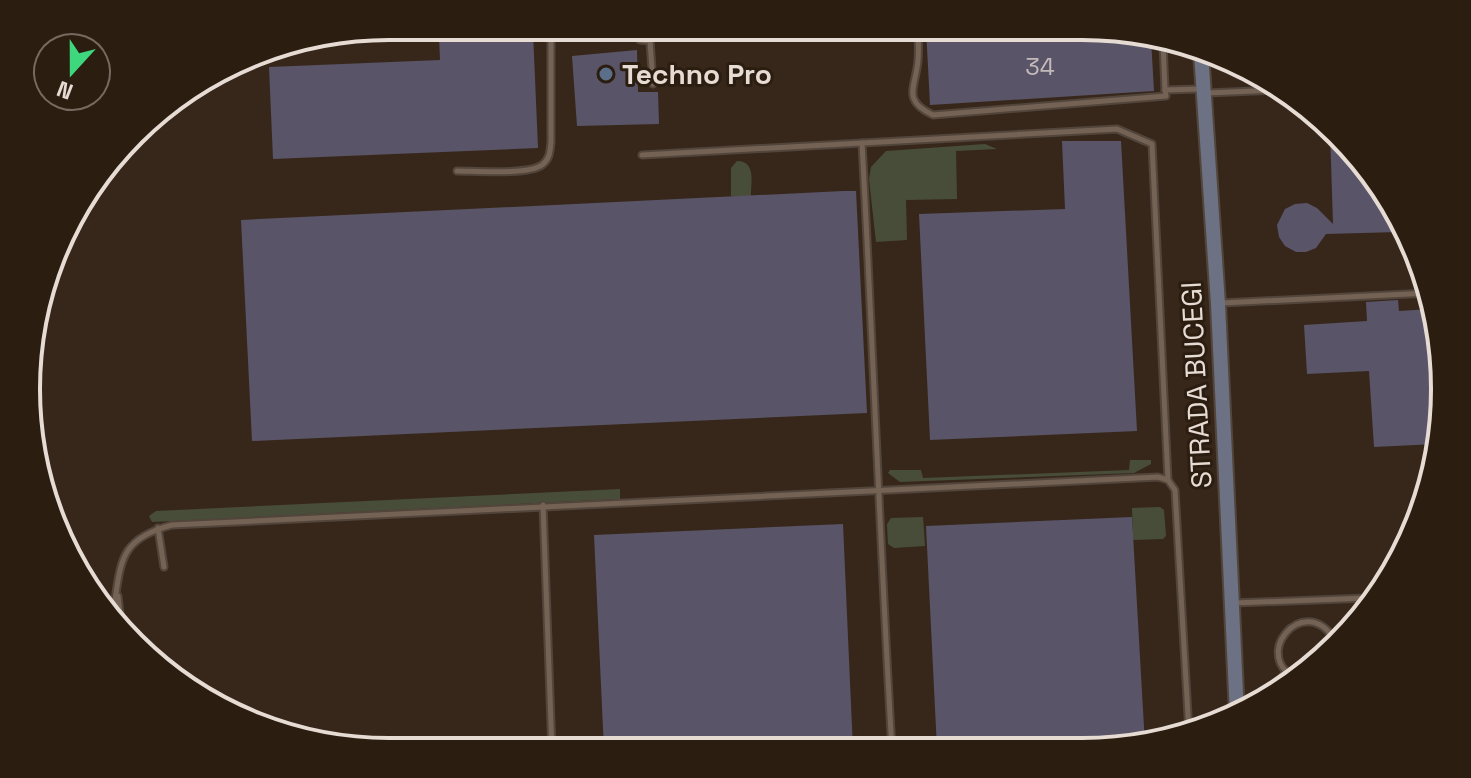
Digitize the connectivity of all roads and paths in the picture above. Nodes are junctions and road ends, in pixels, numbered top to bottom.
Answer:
1 (551, 40) edge
2 (640, 40) edge
3 (918, 40) edge
4 (1163, 50) edge
5 (1202, 62) edge
6 (653, 84) dead end
7 (1165, 90) junction
8 (1261, 90) edge
9 (1205, 91) junction
10 (862, 143) junction
11 (642, 155) dead end
12 (457, 171) dead end
13 (1417, 294) edge
14 (1218, 304) junction
15 (1168, 480) junction
16 (877, 490) junction
17 (543, 505) junction
18 (158, 528) junction
19 (164, 567) dead end
20 (117, 591) junction
21 (1361, 598) edge
22 (1233, 603) junction
23 (114, 604) edge
24 (119, 610) edge
25 (1331, 634) edge
26 (1286, 671) edge
27 (1237, 702) edge
28 (1188, 721) edge
29 (552, 738) edge
30 (891, 738) edge

1 - 12 lane
2 - 6 lane
3 - 7 lane
4 - 7 lane
5 - 9 street, STRADA BUCEGI
7 - 9 lane
8 - 9 lane
9 - 14 street, STRADA BUCEGI
10 - 11 lane
10 - 15 lane
10 - 16 lane
13 - 14 lane
14 - 22 street, STRADA BUCEGI
15 - 16 lane
15 - 28 lane
16 - 17 lane
16 - 30 lane
17 - 18 lane
17 - 29 lane
18 - 19 lane
18 - 20 lane
20 - 23 lane
20 - 24 lane
21 - 22 lane
22 - 27 street, STRADA BUCEGI
25 - 26 lane

